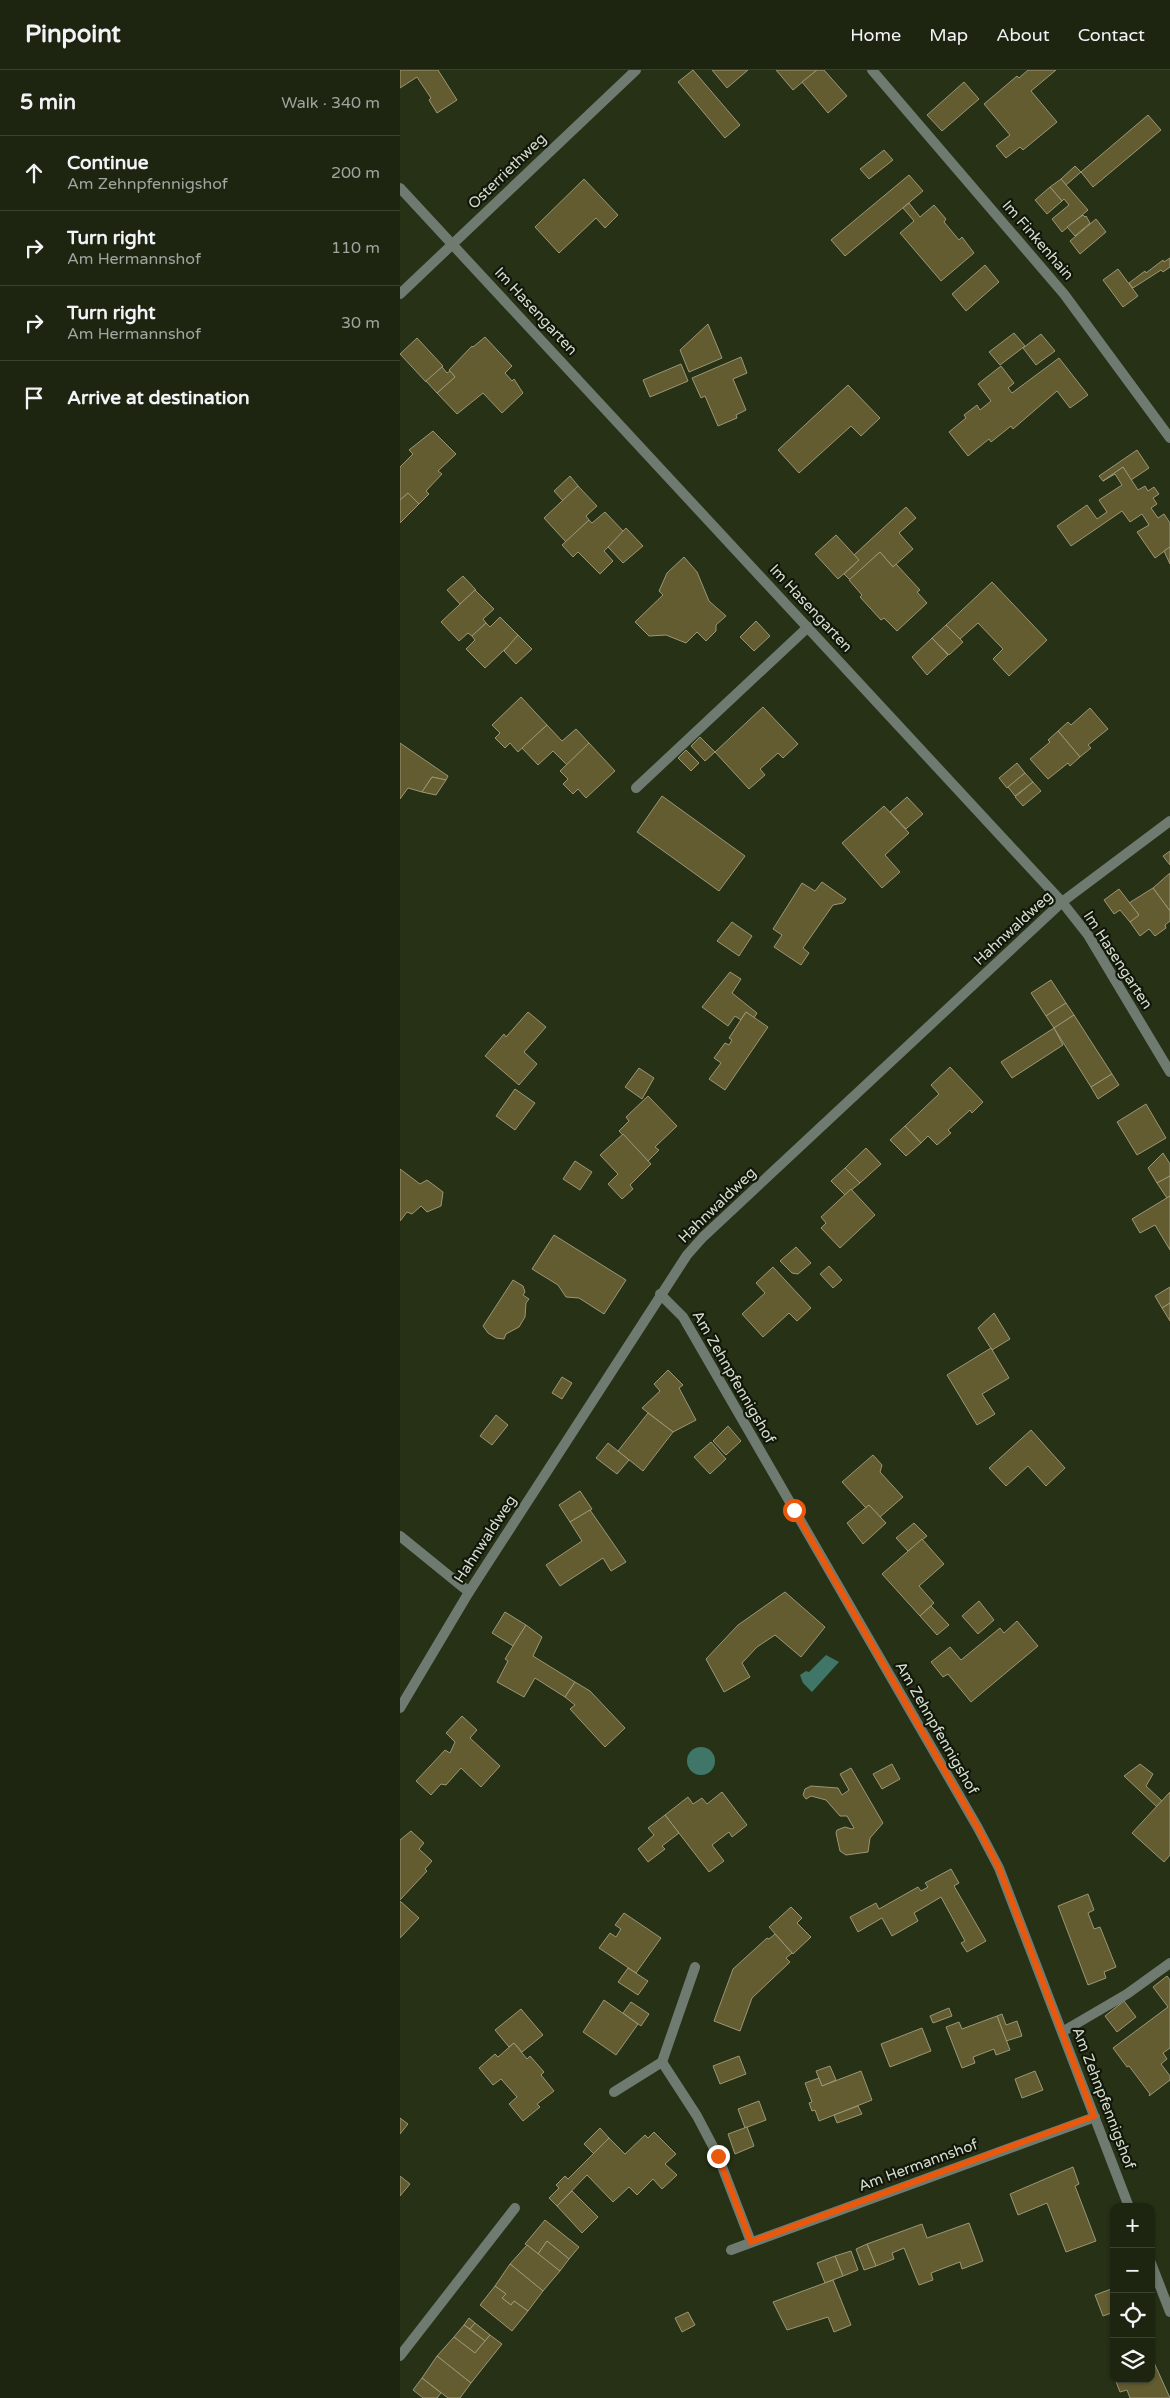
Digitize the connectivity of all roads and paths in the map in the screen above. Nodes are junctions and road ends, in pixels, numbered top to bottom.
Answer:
1 (636, 70) edge
2 (872, 70) edge
3 (400, 188) edge
4 (453, 243) junction
5 (400, 294) edge
6 (1170, 438) edge
7 (808, 627) junction
8 (636, 788) dead end
9 (1170, 821) edge
10 (1062, 902) junction
11 (1170, 1072) edge
12 (660, 1294) junction
13 (400, 1536) edge
14 (469, 1592) junction
15 (400, 1708) edge
16 (1170, 1964) edge
17 (695, 1968) dead end
18 (1062, 2032) junction
19 (662, 2062) junction
20 (614, 2092) dead end
21 (1094, 2116) junction
22 (1128, 2203) edge
23 (515, 2208) dead end
24 (751, 2242) junction
25 (731, 2250) dead end
26 (1155, 2273) edge
27 (1170, 2312) edge
28 (400, 2356) edge

1 - 4 street, Osterriethweg
2 - 6 street, Im Finkenhain
3 - 4 street, Im Hasengarten
4 - 5 street, Osterriethweg
4 - 7 street, Im Hasengarten
7 - 8 street
7 - 10 street, Im Hasengarten
9 - 10 street, Hahnwaldweg
10 - 11 street, Im Hasengarten
10 - 12 street, Hahnwaldweg
12 - 14 street, Hahnwaldweg
12 - 18 street, Am Zehnpfennigshof
13 - 14 street
14 - 15 street, Hahnwaldweg
16 - 18 street
17 - 19 street
18 - 21 street, Am Zehnpfennigshof
19 - 20 street
19 - 24 street
21 - 22 street, Am Zehnpfennigshof
21 - 24 street, Am Hermannshof
23 - 28 street
24 - 25 street, Am Hermannshof
26 - 27 street

